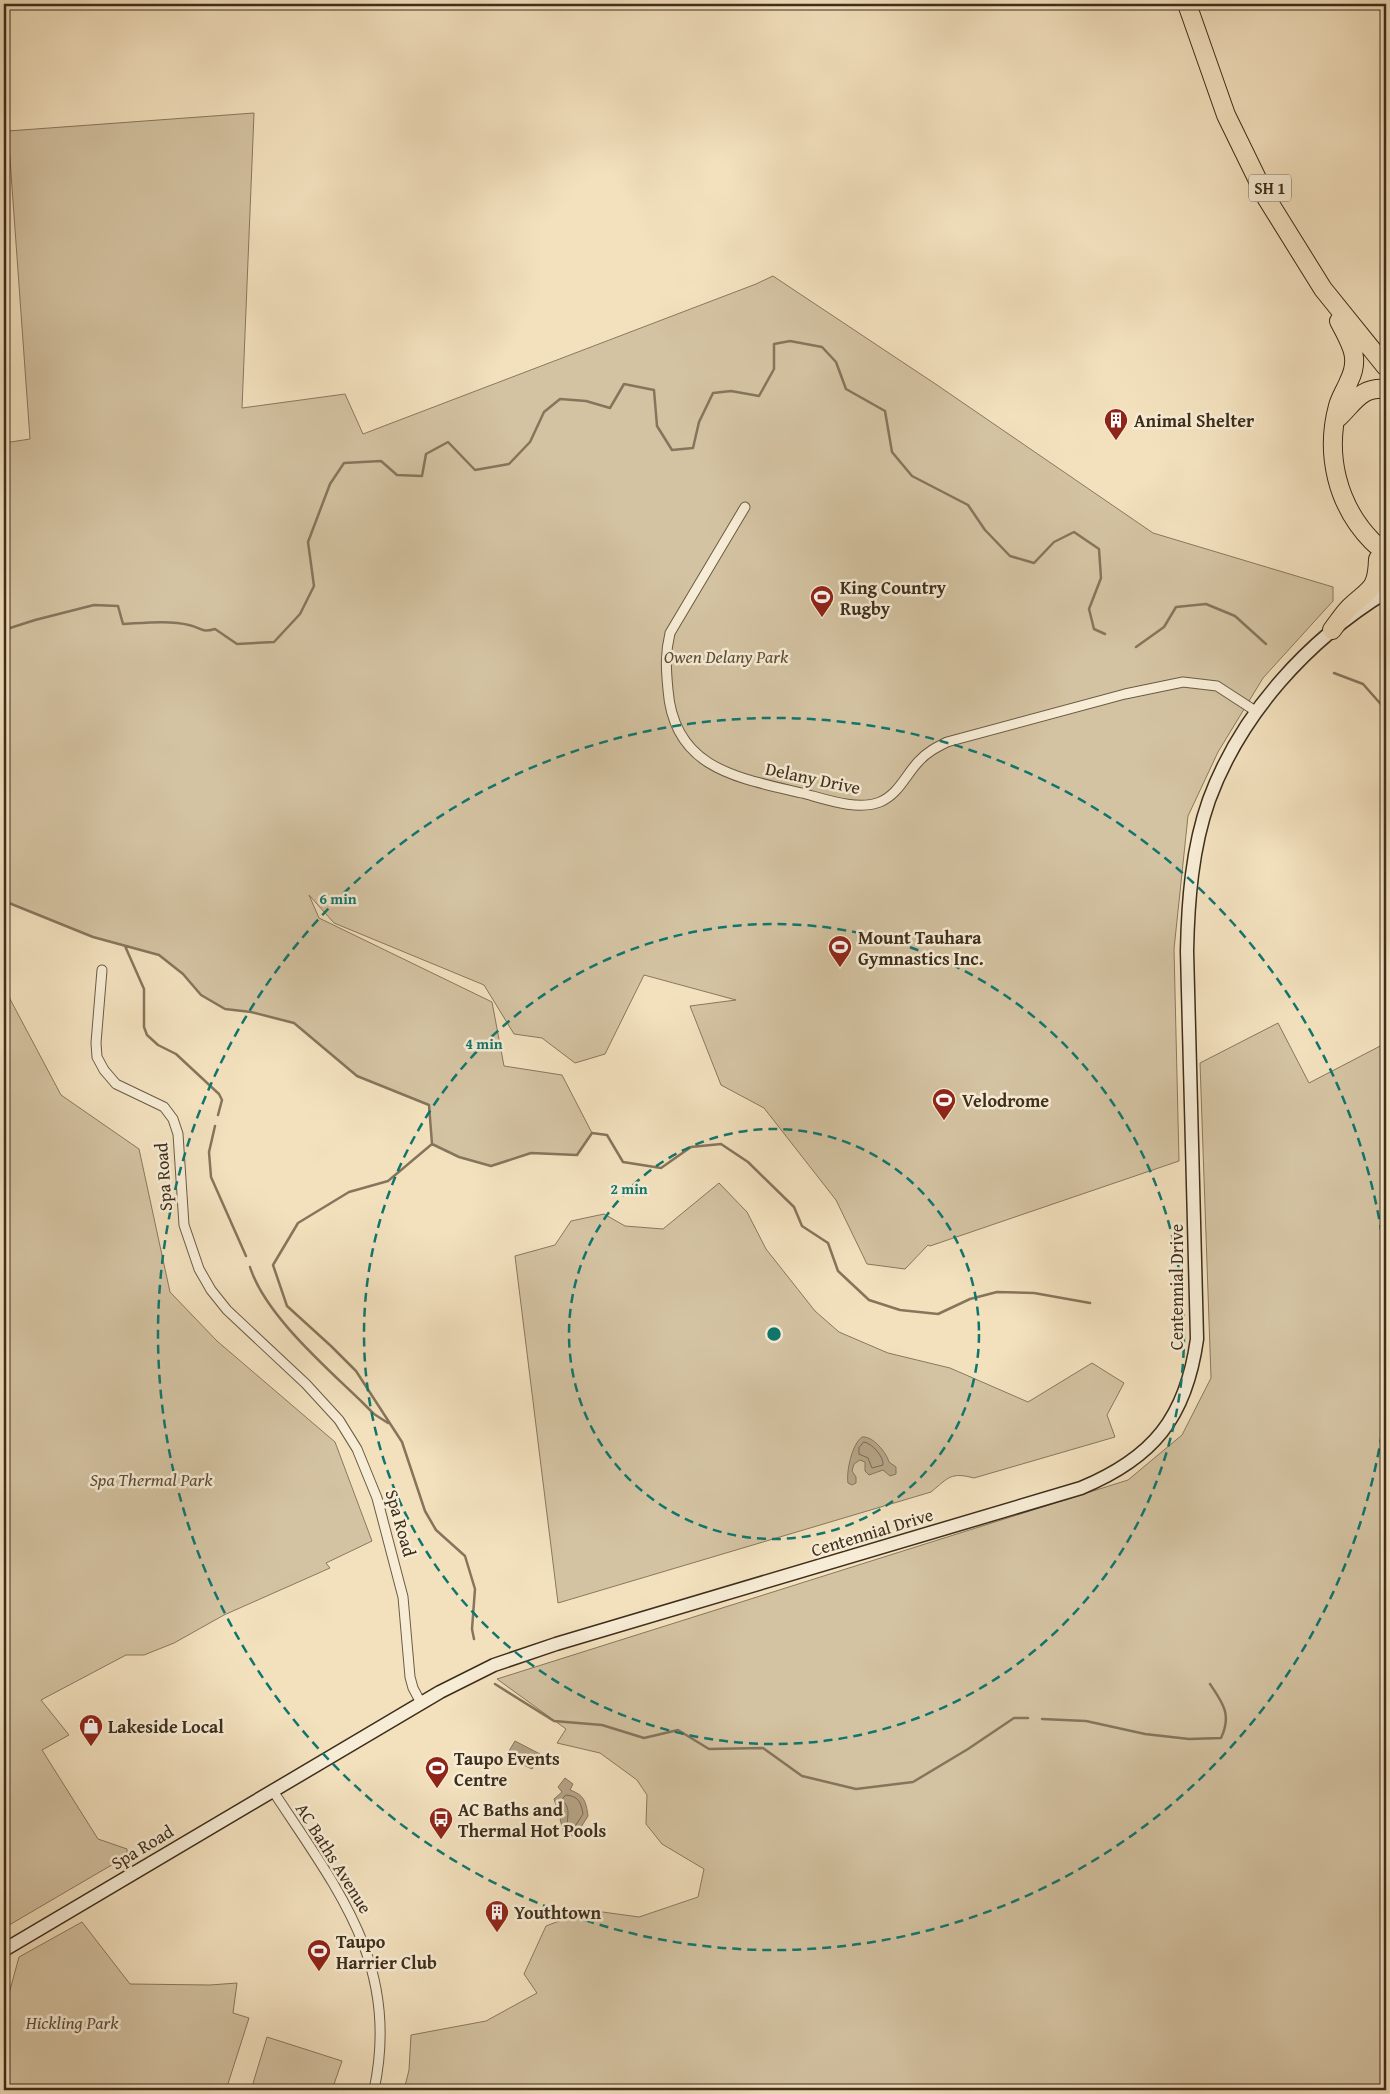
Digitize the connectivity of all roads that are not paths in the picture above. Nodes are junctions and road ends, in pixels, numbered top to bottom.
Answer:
1 (1186, 4) edge
2 (1194, 4) edge
3 (1323, 289) junction
4 (1386, 351) edge
5 (1386, 367) edge
6 (1386, 389) edge
7 (1336, 420) junction
8 (745, 507) dead end
9 (1383, 562) edge
10 (1386, 592) edge
11 (1332, 630) junction
12 (1257, 712) junction
13 (102, 970) dead end
14 (422, 1703) junction
15 (273, 1791) junction
16 (4, 1950) edge
17 (374, 2090) edge

1 - 3 highway, SH 1
2 - 4 highway, SH 1
3 - 5 highway, SH 1
3 - 7 highway
6 - 7 highway
7 - 9 highway
8 - 12 street, Delany Drive
9 - 11 highway
10 - 11 main road, Centennial Drive
11 - 12 main road, Centennial Drive
12 - 14 main road, Centennial Drive
13 - 14 street, Spa Road
14 - 15 main road, Spa Road
15 - 16 main road, Spa Road
15 - 17 street, AC Baths Avenue

